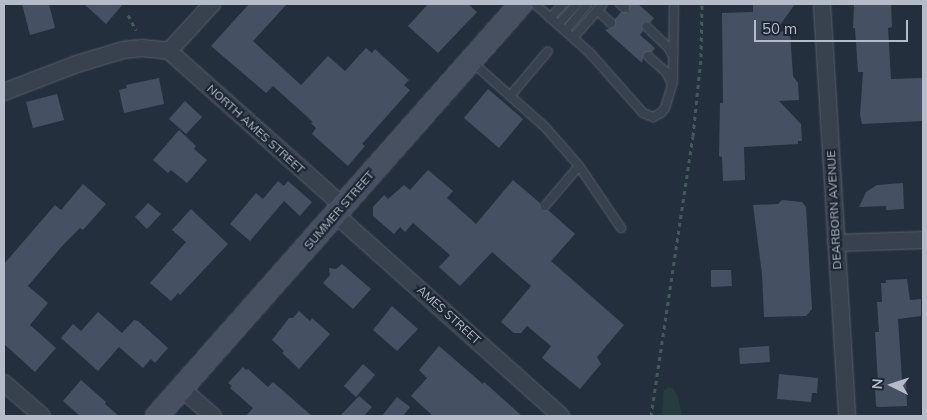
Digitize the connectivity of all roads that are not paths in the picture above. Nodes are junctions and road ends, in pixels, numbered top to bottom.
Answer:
1 (212, 4) edge
2 (521, 4) edge
3 (535, 4) edge
4 (563, 4) edge
5 (577, 4) edge
6 (588, 4) edge
7 (603, 4) edge
8 (674, 4) edge
9 (822, 4) edge
10 (597, 10) junction
11 (550, 18) junction
12 (611, 23) dead end
13 (646, 27) dead end
14 (562, 28) junction
15 (573, 38) junction
16 (169, 51) junction
17 (548, 51) dead end
18 (648, 56) dead end
19 (471, 61) junction
20 (675, 66) junction
21 (672, 86) junction
22 (4, 92) edge
23 (511, 95) junction
24 (579, 166) junction
25 (545, 206) dead end
26 (339, 210) junction
27 (621, 228) dead end
28 (923, 240) edge
29 (836, 243) junction
30 (4, 383) edge
31 (182, 389) junction
32 (42, 416) edge
33 (157, 416) edge
34 (213, 416) edge
35 (561, 416) edge
36 (847, 416) edge

1 - 16 street
2 - 19 main road, SUMMER STREET
3 - 11 lane
4 - 11 lane
5 - 14 lane
6 - 14 lane
7 - 10 lane
8 - 20 lane
9 - 29 street, DEARBORN AVENUE
10 - 12 lane
10 - 15 lane
11 - 14 lane
13 - 20 lane
14 - 15 lane
15 - 21 lane
16 - 22 street
16 - 26 street, NORTH AMES STREET
17 - 23 lane
18 - 21 lane
19 - 23 lane
19 - 26 main road, SUMMER STREET
20 - 21 lane
23 - 24 lane
24 - 25 lane
24 - 27 lane
26 - 31 main road, SUMMER STREET
26 - 35 street, AMES STREET
28 - 29 street
29 - 36 street, DEARBORN AVENUE
30 - 32 street
31 - 33 main road, SUMMER STREET
31 - 34 street

